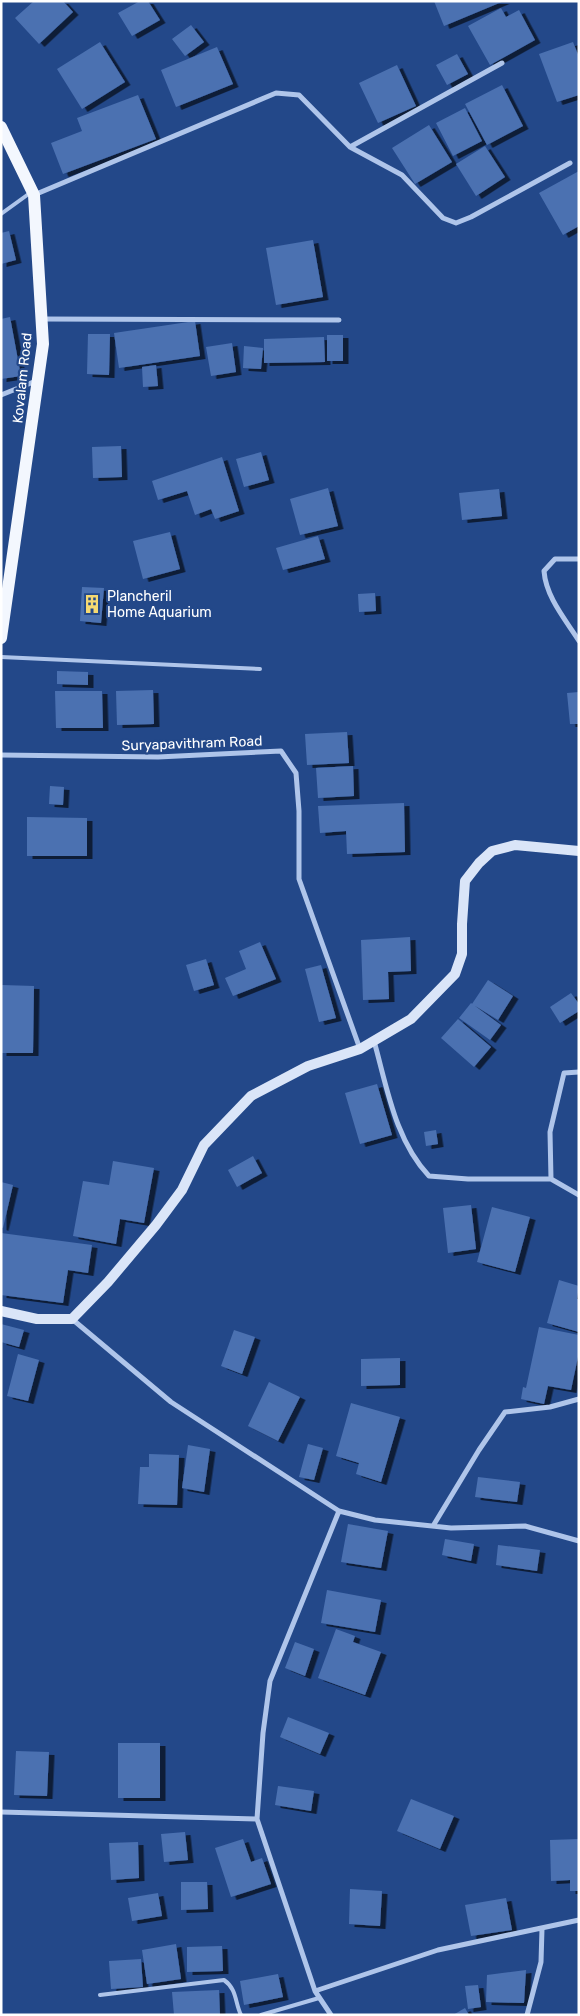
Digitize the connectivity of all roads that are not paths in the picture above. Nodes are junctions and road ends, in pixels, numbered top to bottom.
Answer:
1 (502, 63) dead end
2 (1, 127) edge
3 (350, 147) junction
4 (570, 163) dead end
5 (33, 193) junction
6 (1, 214) edge
7 (42, 319) junction
8 (339, 320) dead end
9 (38, 380) junction
10 (1, 395) edge
11 (579, 560) edge
12 (6, 579) edge
13 (1, 638) edge
14 (579, 641) edge
15 (1, 657) edge
16 (260, 669) dead end
17 (1, 755) edge
18 (579, 851) edge
19 (374, 1041) junction
20 (360, 1049) junction
21 (579, 1072) edge
22 (551, 1179) junction
23 (579, 1195) edge
24 (1, 1311) edge
25 (72, 1319) junction
26 (579, 1399) edge
27 (340, 1511) junction
28 (433, 1526) junction
29 (579, 1541) edge
30 (1, 1812) edge
31 (256, 1819) junction
32 (579, 1920) edge
33 (542, 1929) junction
34 (315, 1991) junction
35 (100, 1995) dead end
36 (319, 1998) junction
37 (241, 2015) edge
38 (261, 2015) edge
39 (331, 2015) edge
40 (527, 2015) edge

1 - 3 street
2 - 5 main road, Kovalam Road
3 - 4 street
3 - 5 street
5 - 6 lane
5 - 7 main road, Kovalam Road
7 - 8 street
7 - 9 main road, Kovalam Road
9 - 10 street
9 - 12 main road, Kovalam Road
11 - 14 street
12 - 13 main road, Kovalam Road
15 - 16 lane
17 - 20 street, Suryapavithram Road
18 - 19 main road
19 - 20 main road
19 - 22 street
20 - 25 main road
21 - 22 street
22 - 23 street
24 - 25 main road
25 - 27 street
26 - 28 street
27 - 28 street
27 - 31 street
28 - 29 street
30 - 31 street
31 - 34 street
32 - 33 street
33 - 34 street
33 - 40 street
34 - 36 street
35 - 37 lane
36 - 38 lane
36 - 39 street

